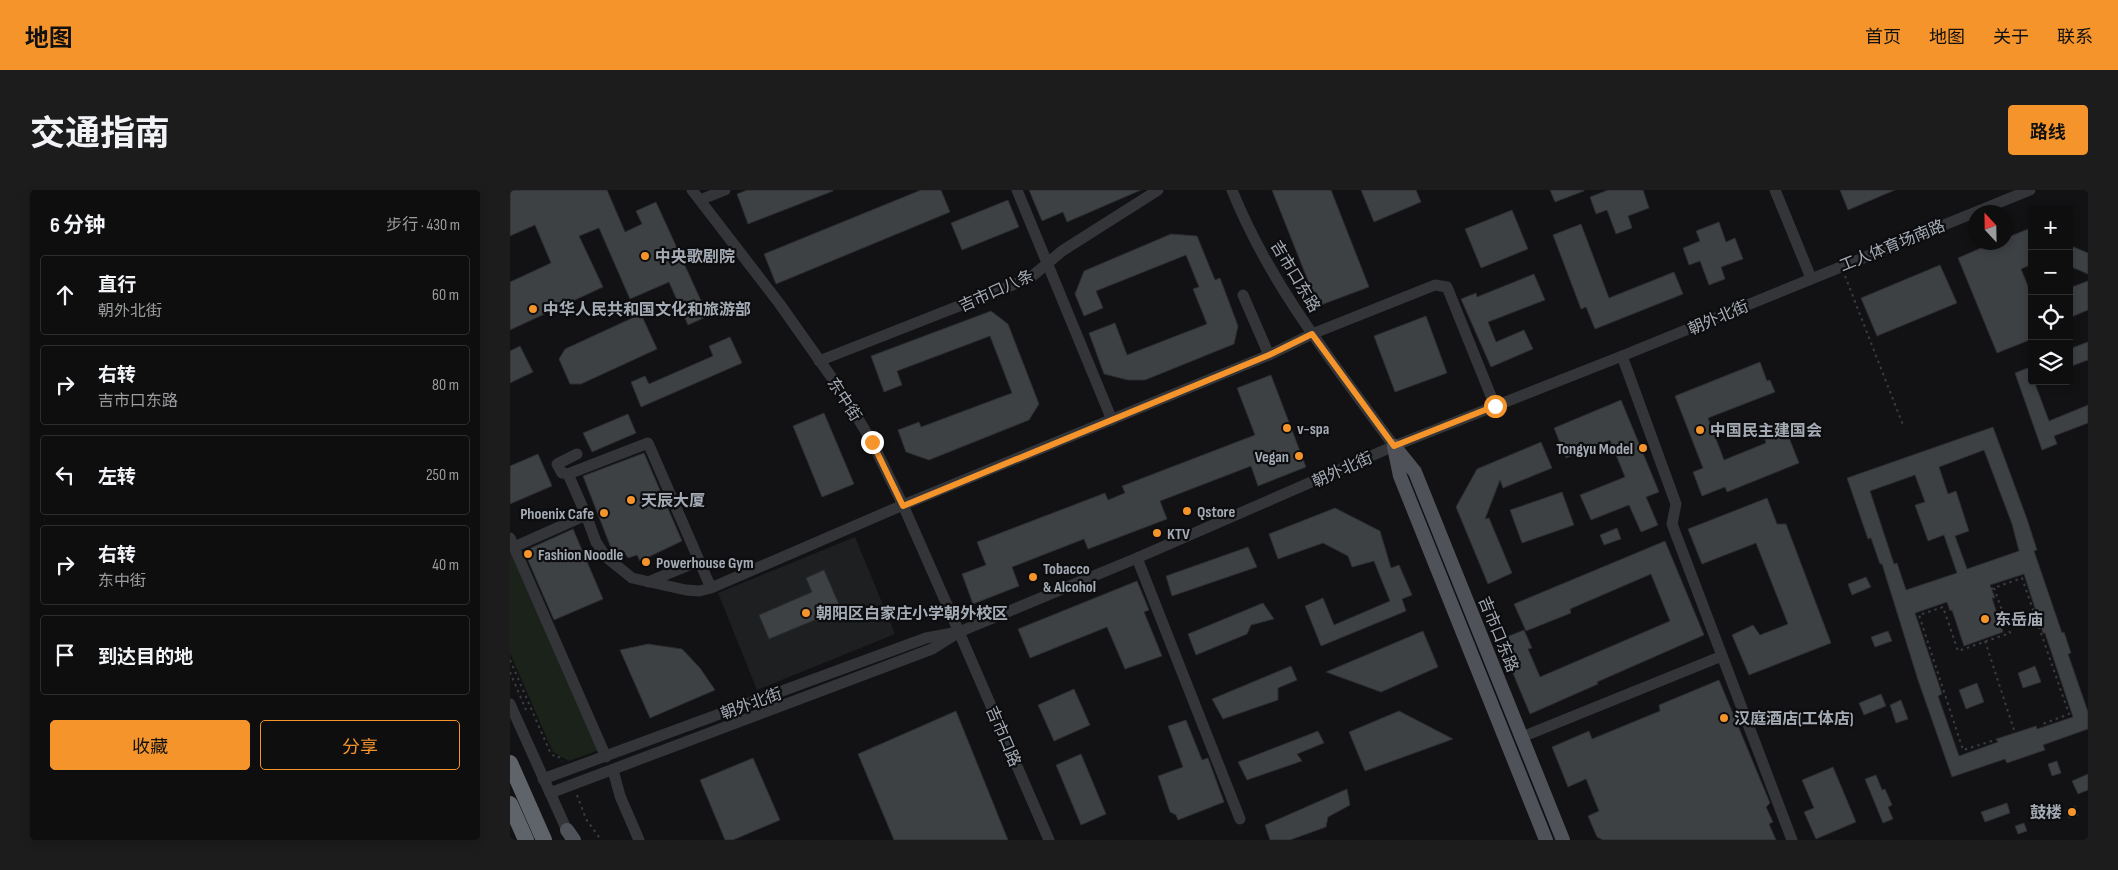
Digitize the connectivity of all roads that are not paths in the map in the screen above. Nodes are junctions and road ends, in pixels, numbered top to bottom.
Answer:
1 (692, 190) edge
2 (724, 190) edge
3 (1018, 190) edge
4 (1158, 190) edge
5 (1232, 190) edge
6 (1775, 190) edge
7 (2030, 190) edge
8 (700, 200) junction
9 (1048, 264) junction
10 (1811, 278) junction
11 (1243, 296) dead end
12 (1312, 334) junction
13 (1269, 355) junction
14 (1622, 356) junction
15 (819, 361) junction
16 (1495, 406) junction
17 (1112, 420) junction
18 (1394, 446) junction
19 (577, 454) dead end
20 (568, 474) junction
21 (903, 506) junction
22 (586, 515) junction
23 (512, 542) edge
24 (1137, 558) junction
25 (699, 561) junction
26 (648, 582) junction
27 (712, 588) junction
28 (959, 632) junction
29 (1722, 656) junction
30 (510, 704) edge
31 (1522, 737) junction
32 (606, 757) junction
33 (510, 763) edge
34 (613, 770) junction
35 (543, 779) junction
36 (550, 793) junction
37 (510, 804) edge
38 (1240, 819) dead end
39 (570, 837) edge
40 (526, 840) edge
41 (546, 840) edge
42 (639, 840) edge
43 (1049, 840) edge
44 (1546, 840) edge
45 (1563, 840) edge
46 (1792, 840) edge

1 - 8 street, 东中街
2 - 8 street
3 - 9 street
4 - 9 street, 吉市口八条
5 - 12 street, 吉市口东路
6 - 10 street
7 - 10 street, 工人体育场南路
8 - 15 street, 东中街
9 - 15 street, 吉市口八条
9 - 17 street
10 - 14 street, 朝外北街
11 - 13 street
12 - 13 street
12 - 16 street
12 - 18 street, 吉市口东路
13 - 17 street
14 - 16 street, 朝外北街
14 - 29 street
15 - 21 street, 东中街
16 - 18 street, 朝外北街
17 - 21 street
18 - 24 street, 朝外北街
18 - 31 main road, 吉市口东路
18 - 44 main road, 吉市口东路
19 - 20 street
20 - 22 street
20 - 25 street
21 - 27 street
21 - 28 street, 东中街
22 - 23 street
22 - 26 street
23 - 32 street
24 - 28 street, 朝外北街
24 - 38 street
25 - 26 street
25 - 27 street
26 - 27 street
28 - 32 street, 朝外北街
28 - 34 street, 朝外北街
28 - 43 street, 吉市口路
29 - 31 street
29 - 46 street
30 - 35 street
31 - 45 main road, 吉市口东路
32 - 35 street, 朝外北街
33 - 41 highway
34 - 36 street, 朝外北街
34 - 42 street
35 - 36 street
36 - 39 street
37 - 40 highway

